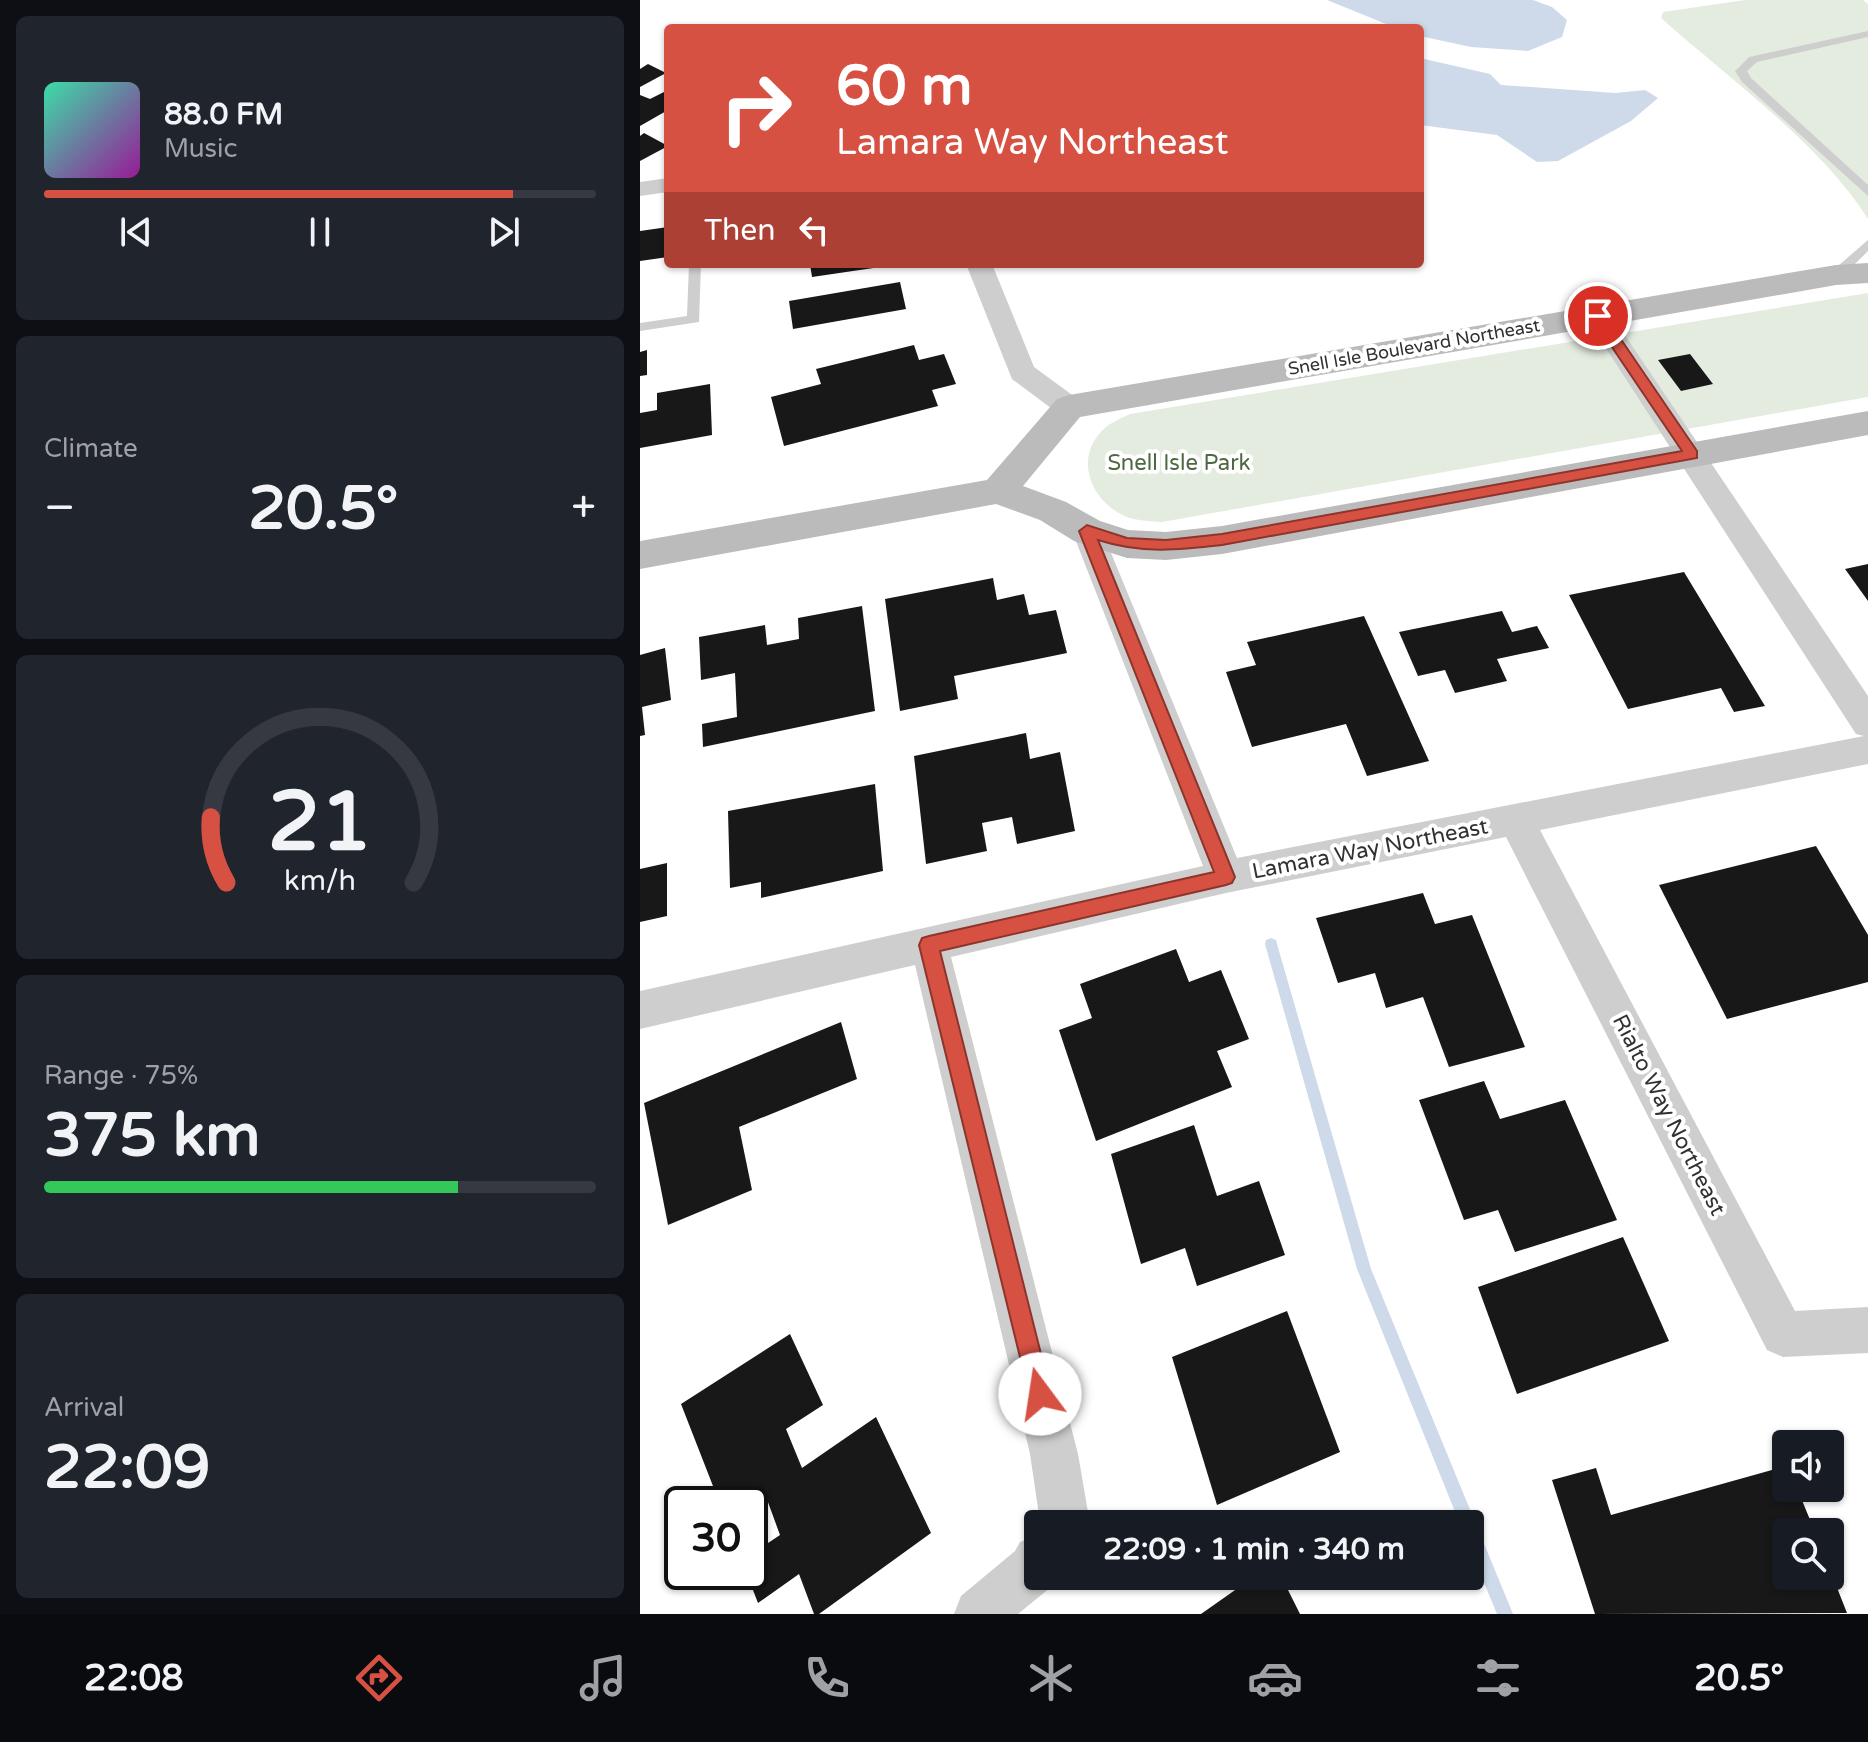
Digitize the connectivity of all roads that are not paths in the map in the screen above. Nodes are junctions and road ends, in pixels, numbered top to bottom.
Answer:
1 (1868, 34) edge
2 (664, 186) edge
3 (640, 189) edge
4 (1868, 192) edge
5 (1868, 244) edge
6 (695, 268) edge
7 (981, 268) edge
8 (1852, 274) edge
9 (1598, 316) junction
10 (640, 327) edge
11 (1069, 407) junction
12 (1868, 423) edge
13 (1692, 455) junction
14 (998, 491) junction
15 (1087, 531) junction
16 (640, 555) edge
17 (1868, 724) edge
18 (1868, 750) edge
19 (1516, 821) junction
20 (1226, 877) junction
21 (929, 945) junction
22 (640, 1010) edge
23 (1868, 1330) edge
24 (1063, 1510) edge
25 (1024, 1576) edge
26 (979, 1614) edge

1 - 4 lane
2 - 3 street
5 - 8 lane
6 - 10 lane
7 - 11 street
8 - 9 street, Snell Isle Boulevard Northeast
9 - 11 street, Snell Isle Boulevard Northeast
9 - 13 street
11 - 14 street
12 - 13 street
13 - 15 street
13 - 17 street
14 - 15 street
14 - 16 street
15 - 20 street
18 - 19 street, Lamara Way Northeast
19 - 20 street, Lamara Way Northeast
19 - 23 street, Rialto Way Northeast
20 - 21 street, Lamara Way Northeast
21 - 22 street, Lamara Way Northeast
21 - 24 street
25 - 26 street

